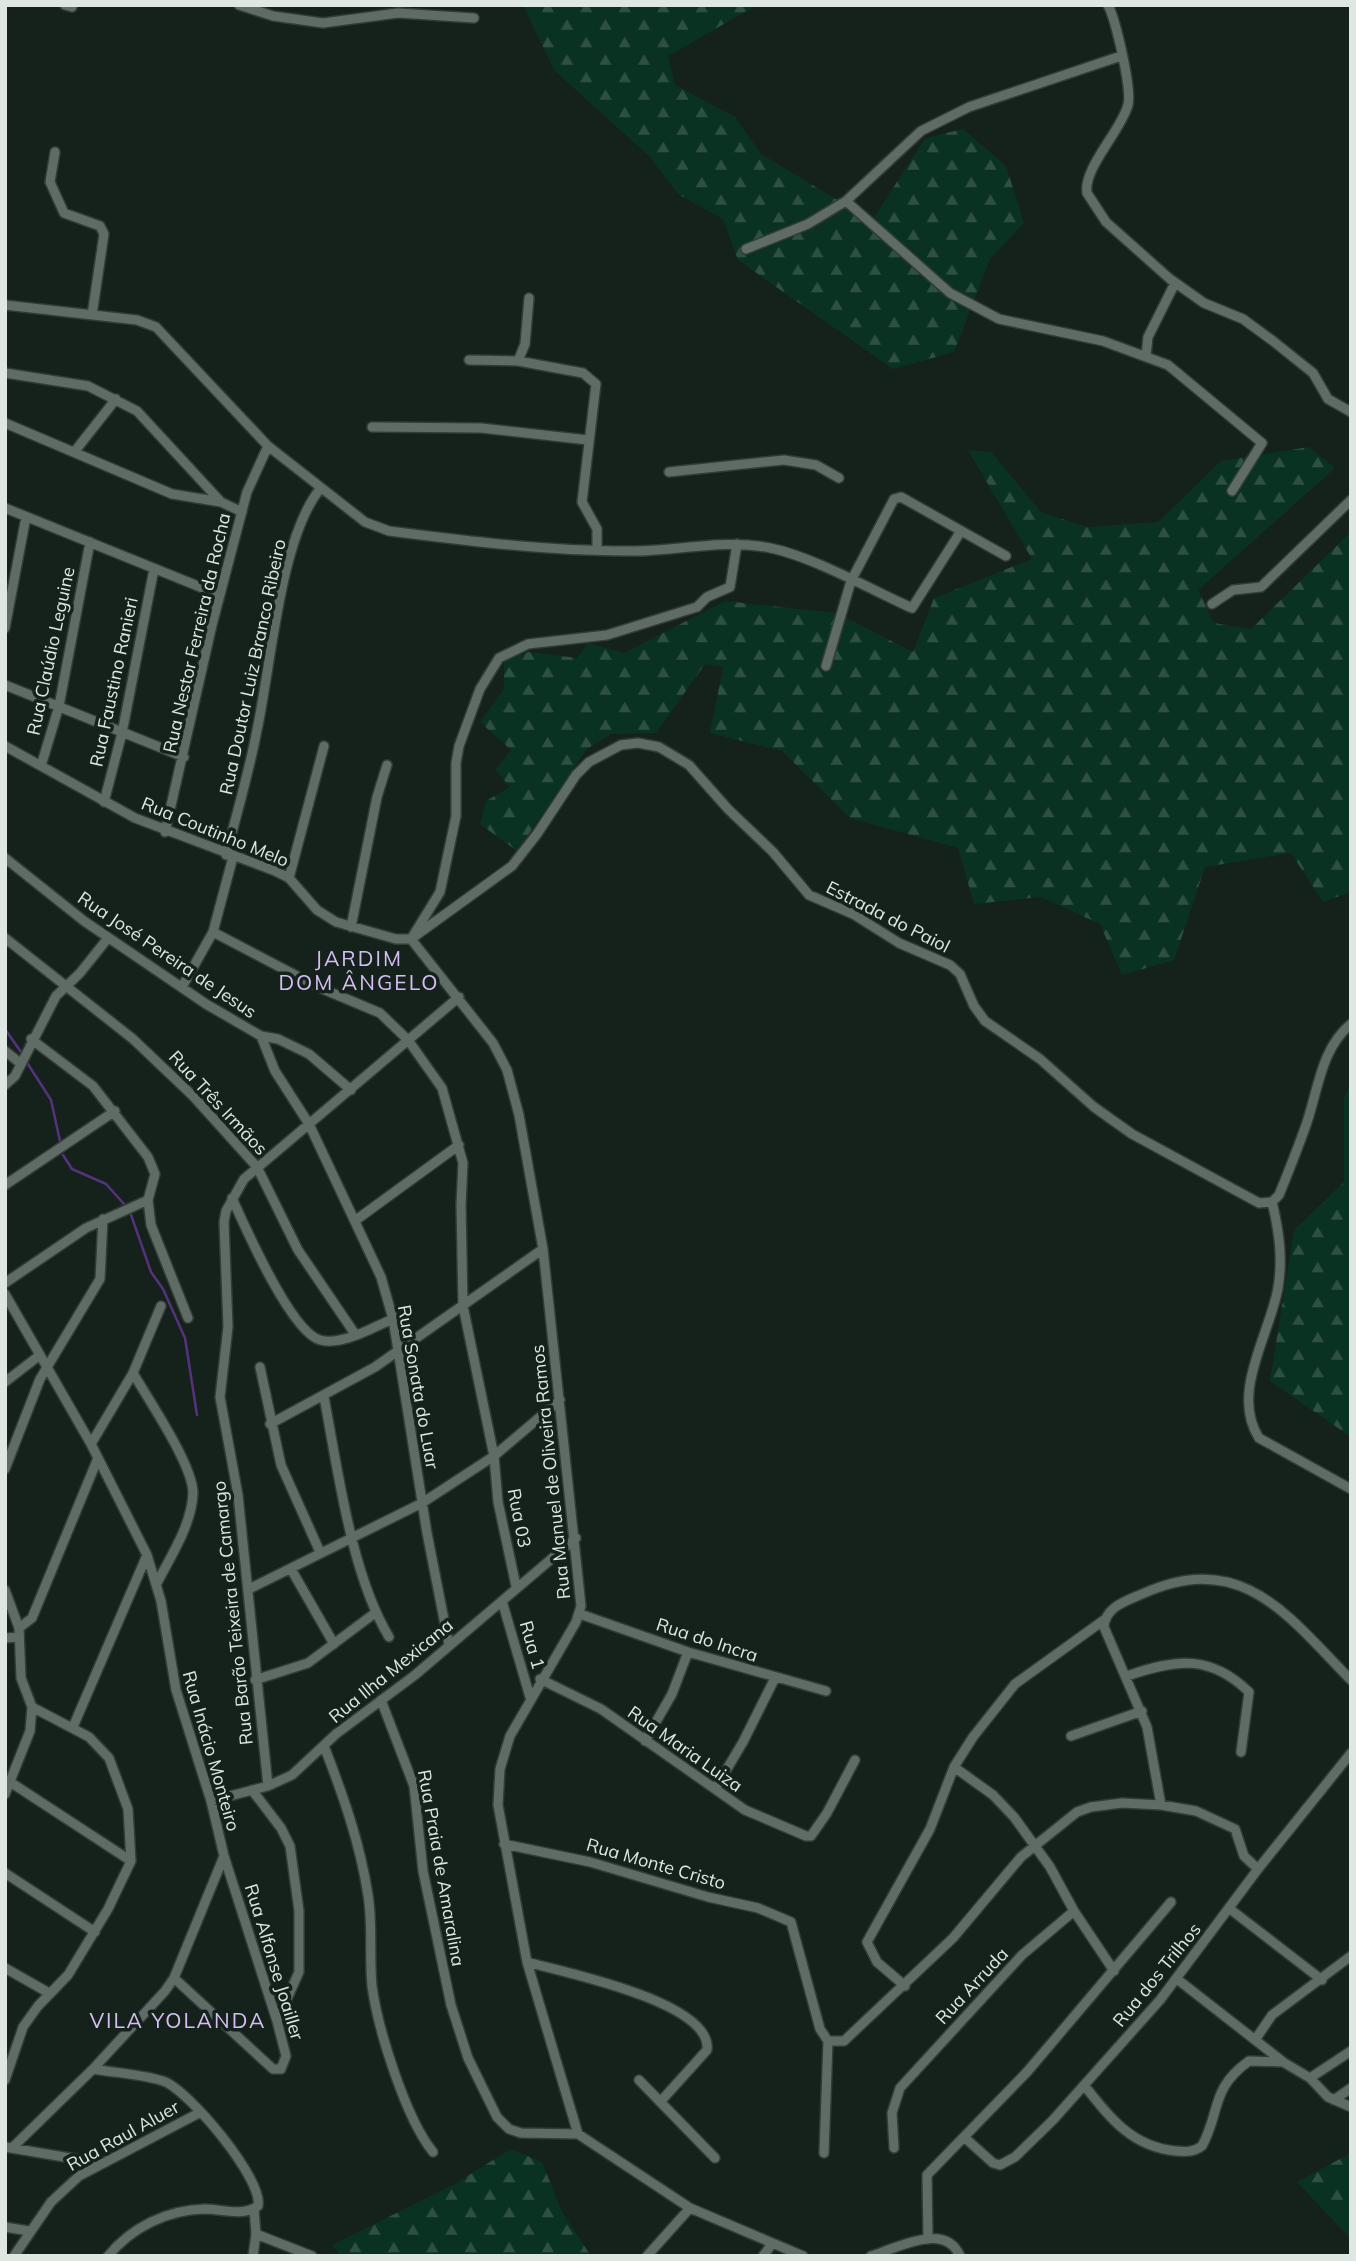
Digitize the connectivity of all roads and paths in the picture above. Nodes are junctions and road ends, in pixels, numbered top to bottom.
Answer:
1 (239, 5) edge
2 (1108, 5) edge
3 (474, 18) dead end
4 (1121, 55) junction
5 (55, 152) dead end
6 (846, 201) junction
7 (746, 249) dead end
8 (1175, 283) junction
9 (529, 298) dead end
10 (5, 304) edge
11 (92, 315) junction
12 (1146, 356) junction
13 (469, 360) dead end
14 (518, 361) junction
15 (5, 373) edge
16 (116, 399) junction
17 (1351, 412) edge
18 (5, 423) edge
19 (372, 427) dead end
20 (588, 440) junction
21 (268, 446) junction
22 (75, 451) junction
23 (669, 472) dead end
24 (839, 478) dead end
25 (320, 489) junction
26 (1232, 491) dead end
27 (1351, 500) edge
28 (221, 502) junction
29 (5, 508) edge
30 (242, 512) junction
31 (26, 517) junction
32 (961, 531) junction
33 (90, 542) junction
34 (737, 544) junction
35 (597, 550) junction
36 (1006, 556) dead end
37 (153, 569) junction
38 (851, 581) junction
39 (220, 595) junction
40 (1212, 604) dead end
41 (5, 628) edge
42 (826, 666) dead end
43 (5, 685) edge
44 (59, 706) junction
45 (122, 733) junction
46 (5, 746) edge
47 (324, 746) dead end
48 (184, 757) junction
49 (387, 765) dead end
50 (41, 766) junction
51 (104, 802) junction
52 (165, 832) junction
53 (230, 856) junction
54 (5, 858) edge
55 (289, 878) junction
56 (351, 927) junction
57 (213, 932) junction
58 (5, 938) edge
59 (107, 938) junction
60 (411, 939) junction
61 (67, 987) junction
62 (182, 987) junction
63 (459, 997) junction
64 (1351, 1024) edge
65 (261, 1036) junction
66 (408, 1040) junction
67 (31, 1041) junction
68 (5, 1051) edge
69 (20, 1061) junction
70 (5, 1085) edge
71 (351, 1090) junction
72 (115, 1111) junction
73 (309, 1125) junction
74 (459, 1145) junction
75 (257, 1167) junction
76 (5, 1185) edge
77 (232, 1198) junction
78 (1275, 1198) junction
79 (148, 1200) junction
80 (103, 1219) junction
81 (356, 1220) junction
82 (543, 1249) junction
83 (5, 1283) edge
84 (5, 1294) edge
85 (463, 1306) junction
86 (161, 1307) dead end
87 (188, 1318) dead end
88 (393, 1319) junction
89 (355, 1334) junction
90 (399, 1352) junction
91 (40, 1355) junction
92 (47, 1366) junction
93 (260, 1367) dead end
94 (133, 1373) junction
95 (5, 1382) edge
96 (324, 1397) junction
97 (559, 1399) junction
98 (270, 1424) junction
99 (91, 1444) junction
100 (494, 1456) junction
101 (98, 1458) junction
102 (5, 1469) edge
103 (1351, 1489) edge
104 (422, 1503) junction
105 (354, 1538) junction
106 (576, 1538) junction
107 (320, 1552) junction
108 (147, 1555) junction
109 (291, 1569) junction
110 (157, 1583) junction
111 (516, 1587) junction
112 (249, 1588) junction
113 (5, 1590) edge
114 (502, 1601) junction
115 (375, 1613) junction
116 (580, 1614) junction
117 (1104, 1620) junction
118 (19, 1633) junction
119 (389, 1637) dead end
120 (5, 1638) edge
121 (334, 1644) junction
122 (449, 1645) junction
123 (688, 1651) junction
124 (1127, 1676) junction
125 (775, 1678) junction
126 (540, 1679) junction
127 (255, 1680) junction
128 (1351, 1680) edge
129 (826, 1691) dead end
130 (530, 1697) junction
131 (381, 1700) junction
132 (32, 1707) junction
133 (1142, 1711) junction
134 (73, 1727) junction
135 (1071, 1736) dead end
136 (645, 1741) junction
137 (324, 1746) junction
138 (1241, 1752) dead end
139 (1351, 1753) edge
140 (855, 1760) dead end
141 (954, 1767) junction
142 (10, 1782) junction
143 (268, 1786) junction
144 (715, 1789) junction
145 (252, 1790) junction
146 (5, 1794) edge
147 (211, 1801) junction
148 (1161, 1805) junction
149 (504, 1844) junction
150 (1035, 1844) junction
151 (224, 1856) junction
152 (131, 1861) junction
153 (1258, 1869) junction
154 (5, 1873) edge
155 (1171, 1902) dead end
156 (1230, 1909) junction
157 (1074, 1912) junction
158 (95, 1932) junction
159 (1351, 1956) edge
160 (527, 1962) junction
161 (5, 1968) edge
162 (1114, 1971) junction
163 (174, 1978) junction
164 (1177, 1979) junction
165 (1322, 1980) junction
166 (905, 1986) junction
167 (49, 1993) junction
168 (277, 2021) junction
169 (1255, 2040) junction
170 (828, 2041) junction
171 (1351, 2051) edge
172 (1283, 2062) junction
173 (93, 2069) junction
174 (1310, 2078) junction
175 (5, 2080) edge
176 (639, 2080) dead end
177 (1084, 2085) junction
178 (1351, 2088) edge
179 (1334, 2100) junction
180 (661, 2101) junction
181 (1351, 2107) edge
182 (199, 2113) junction
183 (578, 2134) junction
184 (964, 2137) junction
185 (9, 2148) edge
186 (894, 2148) dead end
187 (433, 2152) dead end
188 (824, 2153) dead end
189 (715, 2158) dead end
190 (101, 2163) junction
191 (690, 2208) junction
192 (254, 2209) junction
193 (5, 2227) edge
194 (29, 2231) junction
195 (256, 2234) junction
196 (928, 2239) junction
197 (772, 2244) junction
198 (14, 2256) edge
199 (108, 2256) edge
200 (253, 2256) edge
201 (312, 2256) edge
202 (647, 2256) edge
203 (763, 2256) edge
204 (803, 2256) edge
205 (870, 2256) edge
206 (960, 2256) edge

1 - 3 street
2 - 4 street
4 - 6 street
4 - 8 street
5 - 11 street
6 - 7 street
6 - 12 street
8 - 12 street
8 - 17 street
9 - 14 street
10 - 11 street
11 - 21 street
12 - 26 street
13 - 14 street
14 - 20 street
15 - 16 street
16 - 22 street
16 - 28 street
18 - 22 street
19 - 20 street
20 - 35 street
21 - 25 street
21 - 30 street, Rua Nestor Ferreira da Rocha
22 - 28 street
23 - 24 street
25 - 35 street
25 - 53 street, Rua Doutor Luiz Branco Ribeiro
27 - 40 street
28 - 30 street
29 - 31 street
30 - 39 street, Rua Nestor Ferreira da Rocha
31 - 33 street
31 - 41 street
32 - 36 street
32 - 38 street
32 - 38 street
33 - 37 street
33 - 44 street, Rua Claúdio Leguine
34 - 35 street
34 - 38 street
34 - 60 street
37 - 39 street
37 - 45 street, Rua Faustino Ranieri
38 - 42 street
39 - 48 street, Rua Nestor Ferreira da Rocha
43 - 44 street
44 - 45 street
44 - 50 street, Rua Claúdio Leguine
45 - 48 street
45 - 51 street, Rua Faustino Ranieri
46 - 50 street, Rua Coutinho Melo
47 - 55 street
48 - 52 street, Rua Nestor Ferreira da Rocha
49 - 56 street
50 - 51 street, Rua Coutinho Melo
51 - 52 street, Rua Coutinho Melo
52 - 53 street, Rua Coutinho Melo
53 - 55 street, Rua Coutinho Melo
53 - 57 street, Rua Doutor Luiz Branco Ribeiro
54 - 59 street, Rua José Pereira de Jesus
55 - 56 street, Rua Coutinho Melo
56 - 60 street, Rua Coutinho Melo
57 - 62 street, Rua Doutor Luiz Branco Ribeiro
57 - 66 street, Rua 03
58 - 61 street, Rua Três Irmãos
59 - 61 street
59 - 62 street, Rua José Pereira de Jesus
60 - 63 street, Rua Manuel de Oliveira Ramos
60 - 78 street, Estrada do Paiol
61 - 67 street
61 - 75 street, Rua Três Irmãos
62 - 65 street, Rua José Pereira de Jesus
63 - 66 street, Rua Barão Teixeira de Camargo
63 - 82 street, Rua Manuel de Oliveira Ramos
64 - 78 street
65 - 71 street, Rua José Pereira de Jesus
65 - 73 street, Rua Sonata do Luar
66 - 71 street, Rua Barão Teixeira de Camargo
66 - 74 street, Rua 03
67 - 69 street
67 - 72 street
68 - 69 street
69 - 70 street
71 - 73 street, Rua Barão Teixeira de Camargo
72 - 76 street
72 - 79 street
73 - 75 street, Rua Barão Teixeira de Camargo
73 - 81 street, Rua Sonata do Luar
74 - 81 street
74 - 85 street, Rua 03
75 - 77 street, Rua Barão Teixeira de Camargo
75 - 89 street, Rua Três Irmãos
77 - 89 street
77 - 112 street, Rua Barão Teixeira de Camargo
78 - 103 street
79 - 80 street
79 - 87 street
80 - 83 street
80 - 92 street
81 - 88 street, Rua Sonata do Luar
82 - 85 street
82 - 97 street, Rua Manuel de Oliveira Ramos
84 - 91 street, Rua Inácio Monteiro
85 - 90 street
85 - 100 street, Rua 03
86 - 94 street
88 - 89 street
88 - 90 street, Rua Sonata do Luar
90 - 96 street
90 - 104 street, Rua Sonata do Luar
91 - 92 street, Rua Inácio Monteiro
91 - 95 street
92 - 99 street, Rua Inácio Monteiro
92 - 102 street
93 - 98 street
94 - 99 street
94 - 110 street
96 - 98 street
96 - 105 street
97 - 100 street
97 - 106 street, Rua Manuel de Oliveira Ramos
98 - 107 street
99 - 101 street, Rua Inácio Monteiro
100 - 104 street
100 - 111 street, Rua 03
101 - 108 street, Rua Inácio Monteiro
101 - 118 street
104 - 105 street
104 - 122 street, Rua Sonata do Luar
105 - 107 street
105 - 115 street
106 - 111 street, Rua Ilha Mexicana
106 - 116 street, Rua Manuel de Oliveira Ramos
107 - 109 street
108 - 110 street, Rua Inácio Monteiro
108 - 134 street
109 - 112 street
109 - 121 street
110 - 147 street, Rua Inácio Monteiro
111 - 114 street, Rua Ilha Mexicana
112 - 127 street, Rua Barão Teixeira de Camargo
113 - 118 street
114 - 122 street, Rua Ilha Mexicana
114 - 130 street, Rua 1
115 - 119 street
115 - 121 street
116 - 123 street, Rua do Incra
116 - 126 street, Rua Manuel de Oliveira Ramos
117 - 124 street
117 - 128 street
117 - 141 street
118 - 120 street
118 - 132 street
121 - 127 street
122 - 131 street, Rua Ilha Mexicana
123 - 125 street, Rua do Incra
123 - 136 street
124 - 133 street
124 - 138 street
125 - 129 street, Rua do Incra
125 - 144 street
126 - 130 street, Rua Manuel de Oliveira Ramos
126 - 136 street, Rua Maria Luiza
127 - 143 street, Rua Barão Teixeira de Camargo
130 - 149 street, Rua Manuel de Oliveira Ramos
131 - 137 street, Rua Ilha Mexicana
131 - 183 street, Rua Praia de Amaralina
132 - 134 street
132 - 142 street
133 - 135 street
133 - 148 street
134 - 152 street
136 - 144 street, Rua Maria Luiza
137 - 143 street, Rua Ilha Mexicana
137 - 187 street
139 - 153 street, Rua dos Trilhos
140 - 144 street, Rua Maria Luiza
141 - 150 street
141 - 166 street
142 - 146 street
142 - 152 street
143 - 145 street, Rua Ilha Mexicana
145 - 147 street, Rua Ilha Mexicana
145 - 168 street
147 - 151 street, Rua Inácio Monteiro
148 - 150 street
148 - 153 street
149 - 160 street, Rua Manuel de Oliveira Ramos
149 - 170 street, Rua Monte Cristo
150 - 157 street
150 - 166 street
151 - 163 street, Rua Inácio Monteiro
151 - 168 street, Rua Alfonse Joailler
152 - 158 street
153 - 156 street, Rua dos Trilhos
154 - 158 street
155 - 162 street
156 - 164 street, Rua dos Trilhos
156 - 165 street
157 - 162 street
157 - 186 street, Rua Arruda
158 - 167 street
159 - 165 street
160 - 180 street
160 - 183 street, Rua Manuel de Oliveira Ramos
161 - 167 street
162 - 184 street
163 - 168 street, Rua Alfonse Joailler
163 - 173 street, Rua Inácio Monteiro
164 - 169 street
164 - 177 street, Rua dos Trilhos
165 - 169 street
166 - 170 street
167 - 175 street
169 - 172 street
170 - 188 street
171 - 174 street
172 - 174 street
172 - 177 street
173 - 182 street
173 - 185 street, Rua Inácio Monteiro
174 - 179 street
176 - 180 street
177 - 184 street, Rua dos Trilhos
178 - 179 street
179 - 181 street
180 - 189 street
182 - 190 street, Rua Raul Aluer
182 - 192 street
183 - 191 street
184 - 196 street
185 - 190 street
190 - 194 street, Rua Raul Aluer
191 - 197 street
191 - 202 street
192 - 195 street
192 - 199 street
193 - 194 street
194 - 198 street, Rua Raul Aluer
195 - 200 street
195 - 201 street
196 - 205 street
196 - 206 street
197 - 203 street
197 - 204 street

